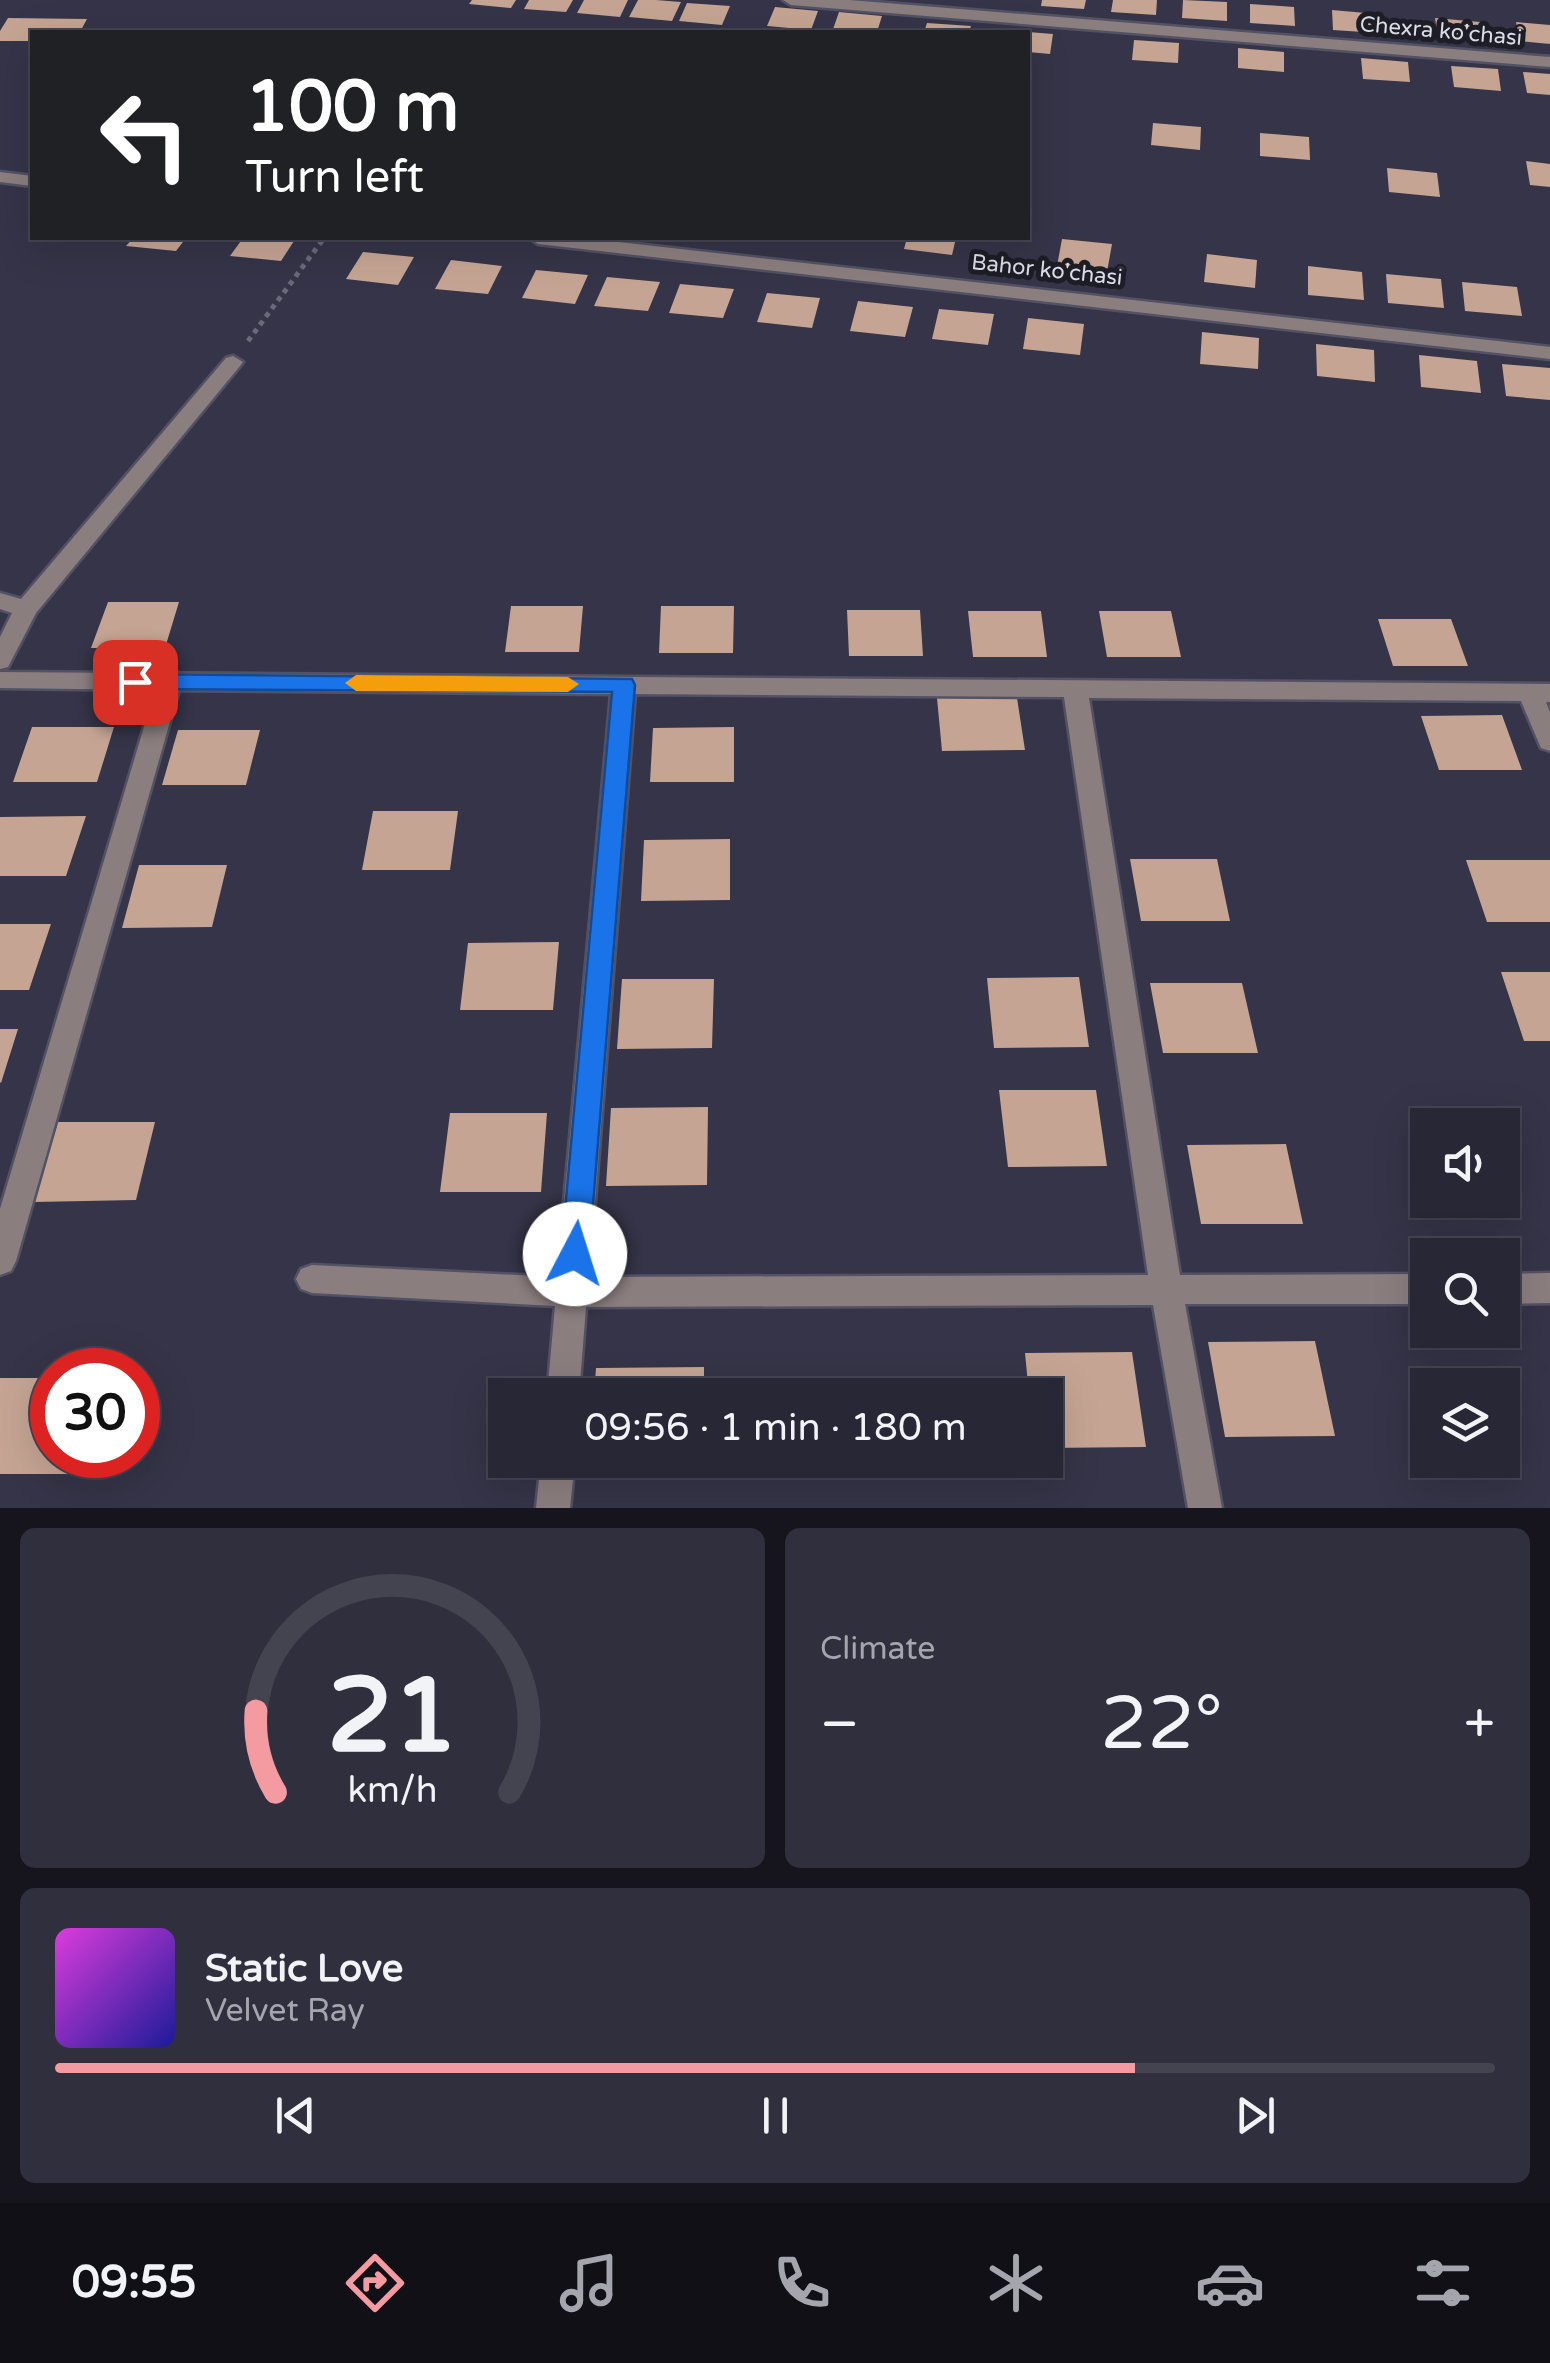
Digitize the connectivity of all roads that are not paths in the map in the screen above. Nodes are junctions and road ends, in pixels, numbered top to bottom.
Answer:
1 (791, 0) edge
2 (1550, 62) edge
3 (0, 177) edge
4 (30, 180) edge
5 (556, 240) edge
6 (1550, 353) edge
7 (233, 362) road end
8 (0, 601) edge
9 (26, 609) junction
10 (0, 661) edge
11 (0, 680) edge
12 (169, 682) junction
13 (624, 685) junction
14 (1075, 687) junction
15 (1540, 691) edge
16 (1550, 742) edge
17 (0, 1261) edge
18 (312, 1280) dead end
19 (1520, 1288) edge
20 (1550, 1288) edge
21 (1410, 1289) edge
22 (1166, 1290) junction
23 (572, 1292) junction
24 (564, 1378) edge
25 (556, 1478) edge
26 (554, 1508) edge
27 (1205, 1508) edge

1 - 2 street, Chexra ko'chasi
3 - 4 street
5 - 6 street, Bahor ko'chasi
7 - 9 street
8 - 9 street
9 - 10 street
11 - 12 street
12 - 13 street
12 - 17 street
13 - 14 street
13 - 23 street
14 - 15 street
14 - 22 street
15 - 16 street
18 - 23 street
19 - 20 street
21 - 22 street
22 - 23 street
22 - 27 street
23 - 24 street
25 - 26 street

